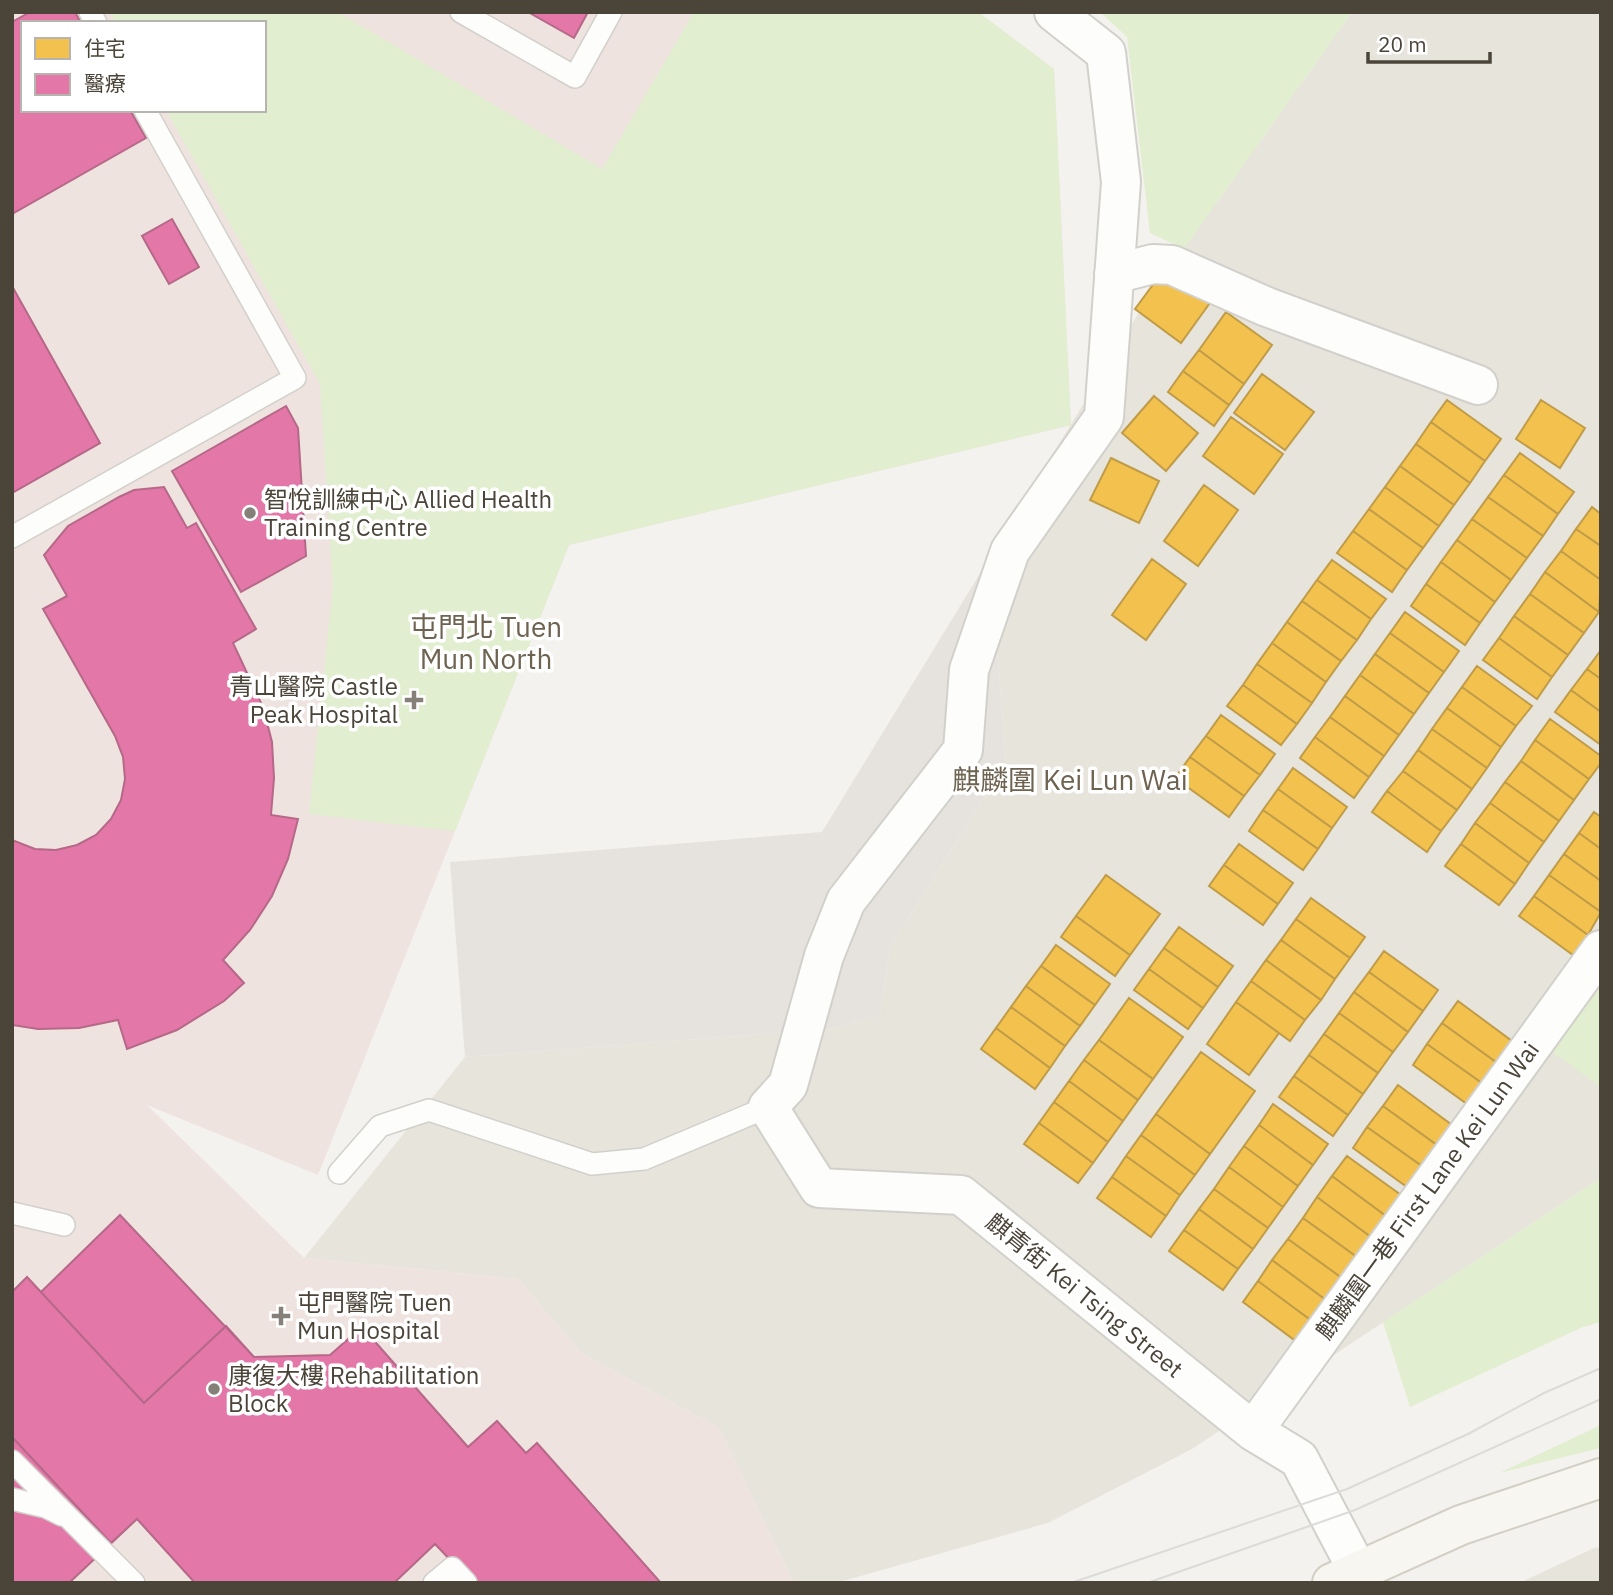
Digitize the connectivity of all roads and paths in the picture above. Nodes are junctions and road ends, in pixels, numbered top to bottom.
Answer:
1 (461, 12) edge
2 (611, 12) edge
3 (1054, 12) edge
4 (146, 112) edge
5 (1114, 274) junction
6 (1478, 385) dead end
7 (12, 537) edge
8 (1601, 950) edge
9 (768, 1107) junction
10 (338, 1172) dead end
11 (12, 1213) edge
12 (64, 1225) dead end
13 (1252, 1431) junction
14 (12, 1461) edge
15 (1601, 1478) edge
16 (12, 1499) edge
17 (74, 1520) junction
18 (1345, 1577) edge
19 (134, 1583) edge
20 (434, 1583) edge
21 (466, 1583) edge

1 - 2 lane
3 - 5 street
4 - 7 lane
5 - 6 street
5 - 9 street
8 - 13 street, 麒麟圍一巷 First Lane Kei Lun Wai
9 - 10 lane
9 - 13 street, 麒青街 Kei Tsing Street
11 - 12 lane
13 - 18 street, 麒青街 Kei Tsing Street
14 - 17 lane
15 - 18 street
16 - 17 lane
17 - 19 lane
20 - 21 lane

